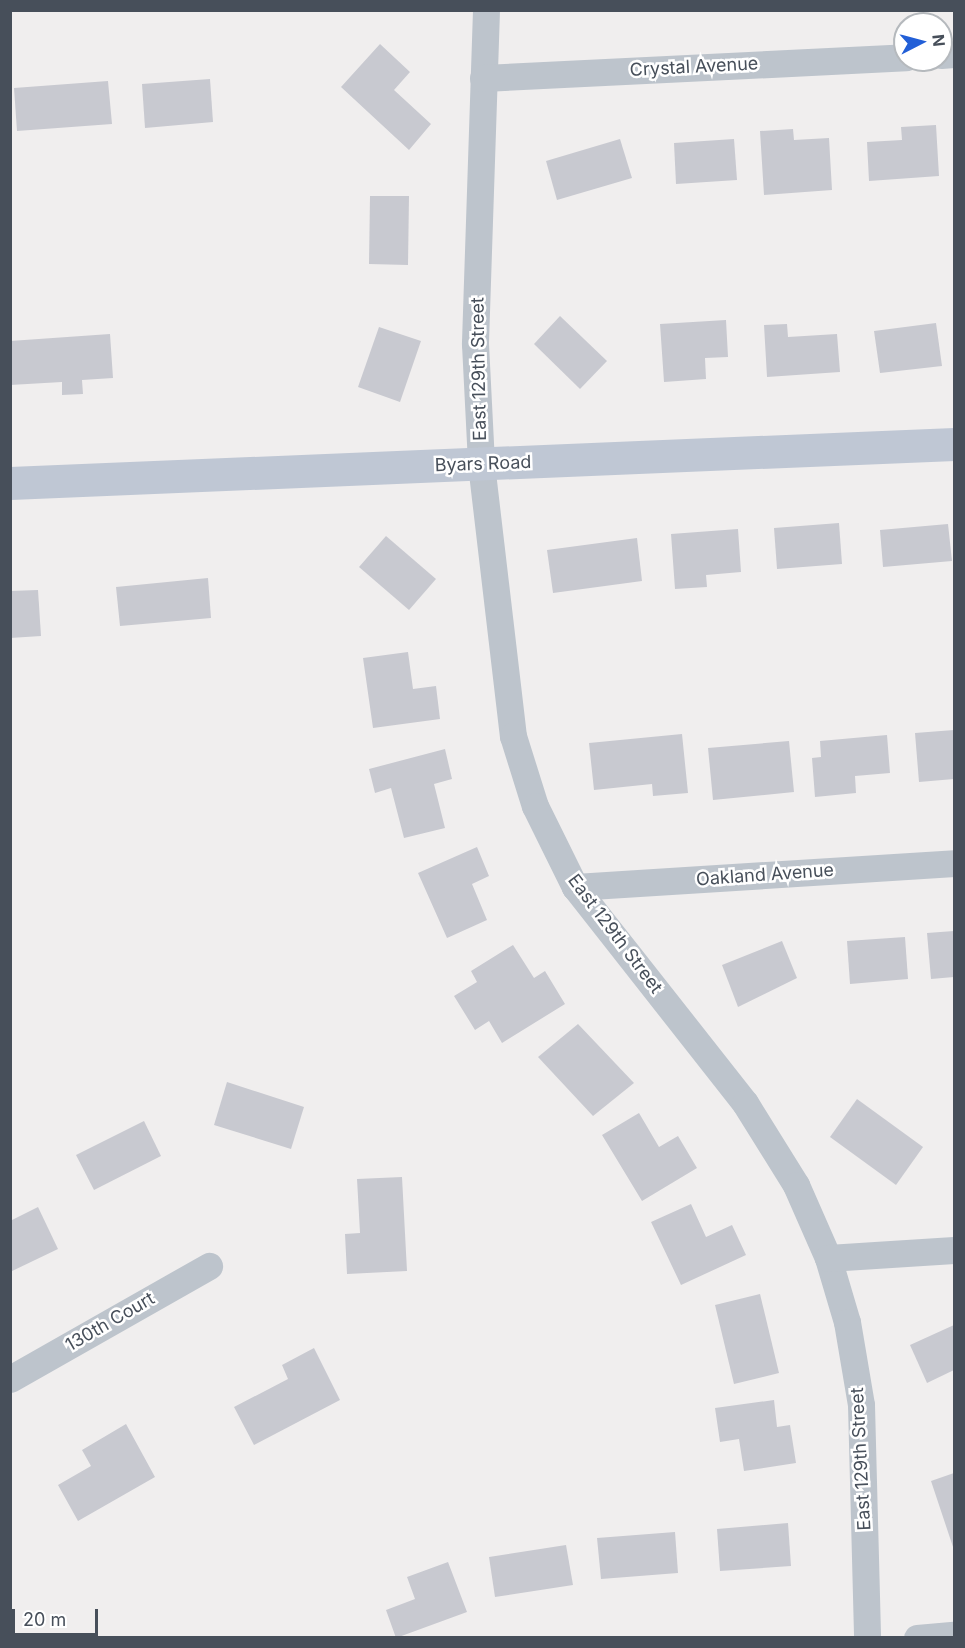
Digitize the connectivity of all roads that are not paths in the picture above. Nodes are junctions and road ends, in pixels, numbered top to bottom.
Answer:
1 (486, 10) edge
2 (893, 58) edge
3 (483, 78) junction
4 (954, 444) edge
5 (481, 464) junction
6 (10, 483) edge
7 (954, 863) edge
8 (575, 887) junction
9 (954, 1250) edge
10 (828, 1258) junction
11 (209, 1266) dead end
12 (10, 1378) edge
13 (954, 1635) edge
14 (867, 1638) edge
15 (917, 1638) edge

1 - 3 street, East 129th Street
2 - 3 street, Crystal Avenue
3 - 5 street, East 129th Street
4 - 5 street, Byars Road
5 - 6 street, Byars Road
5 - 8 street, East 129th Street
7 - 8 street, Oakland Avenue
8 - 10 street, East 129th Street
9 - 10 street
10 - 14 street, East 129th Street
11 - 12 street, 130th Court
13 - 15 street

